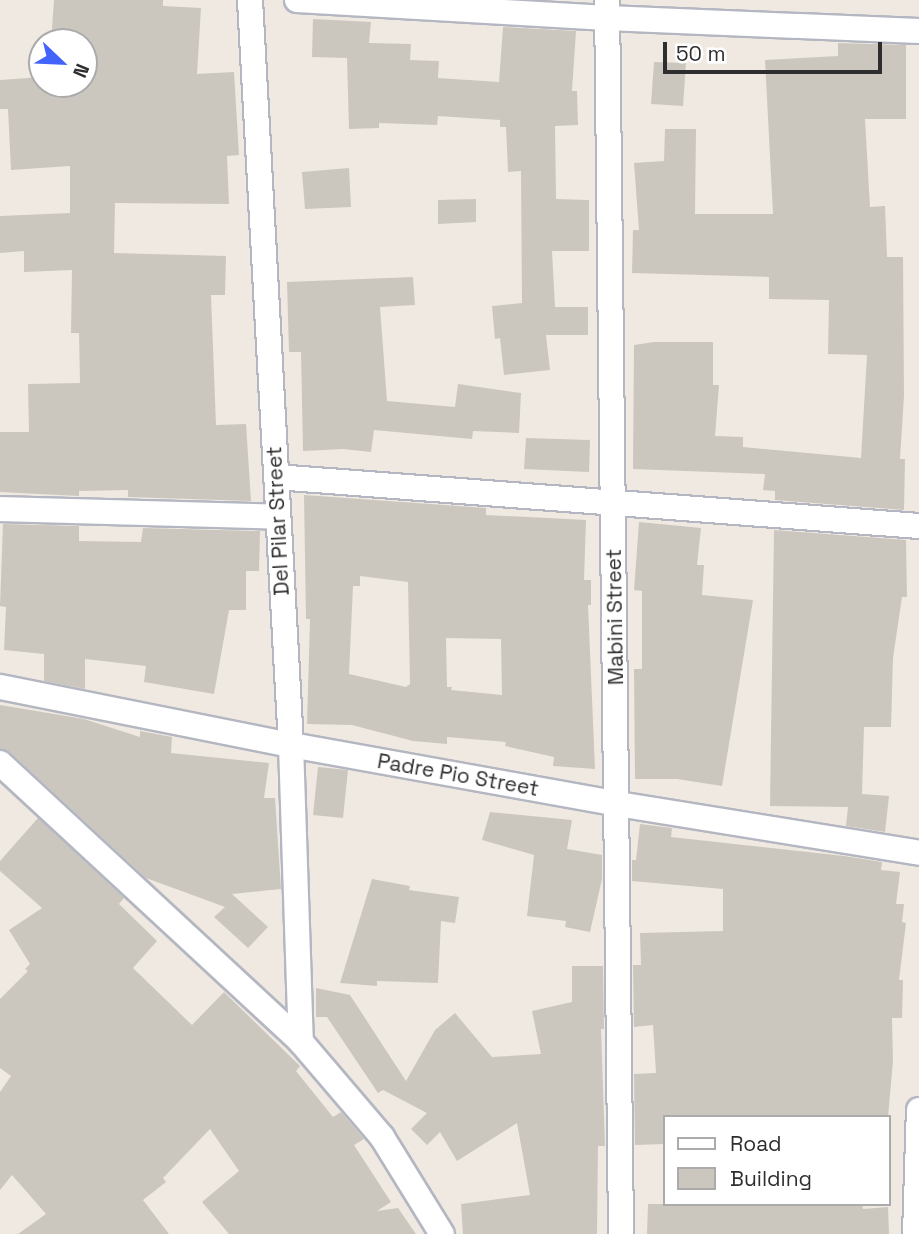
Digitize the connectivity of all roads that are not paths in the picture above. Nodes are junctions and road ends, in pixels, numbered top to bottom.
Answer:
1 (250, 0) edge
2 (296, 0) edge
3 (607, 9) edge
4 (919, 31) edge
5 (276, 477) junction
6 (613, 502) junction
7 (0, 509) edge
8 (278, 517) junction
9 (919, 526) edge
10 (0, 687) edge
11 (291, 745) junction
12 (0, 763) edge
13 (618, 804) junction
14 (919, 853) edge
15 (300, 1042) junction
16 (919, 1110) edge
17 (442, 1234) edge
18 (621, 1234) edge
19 (915, 1234) edge

1 - 5 street, Del Pilar Street
2 - 3 street
3 - 4 street
3 - 6 street, Mabini Street
5 - 6 street
5 - 8 street, Del Pilar Street
6 - 9 street
6 - 13 street, Mabini Street
7 - 8 street
8 - 11 street, Del Pilar Street
10 - 11 street, Padre Pio Street
11 - 13 street, Padre Pio Street
11 - 15 street, Del Pilar Street
12 - 15 street
13 - 14 street, Padre Pio Street
13 - 18 street, Mabini Street
15 - 17 street
16 - 19 street

